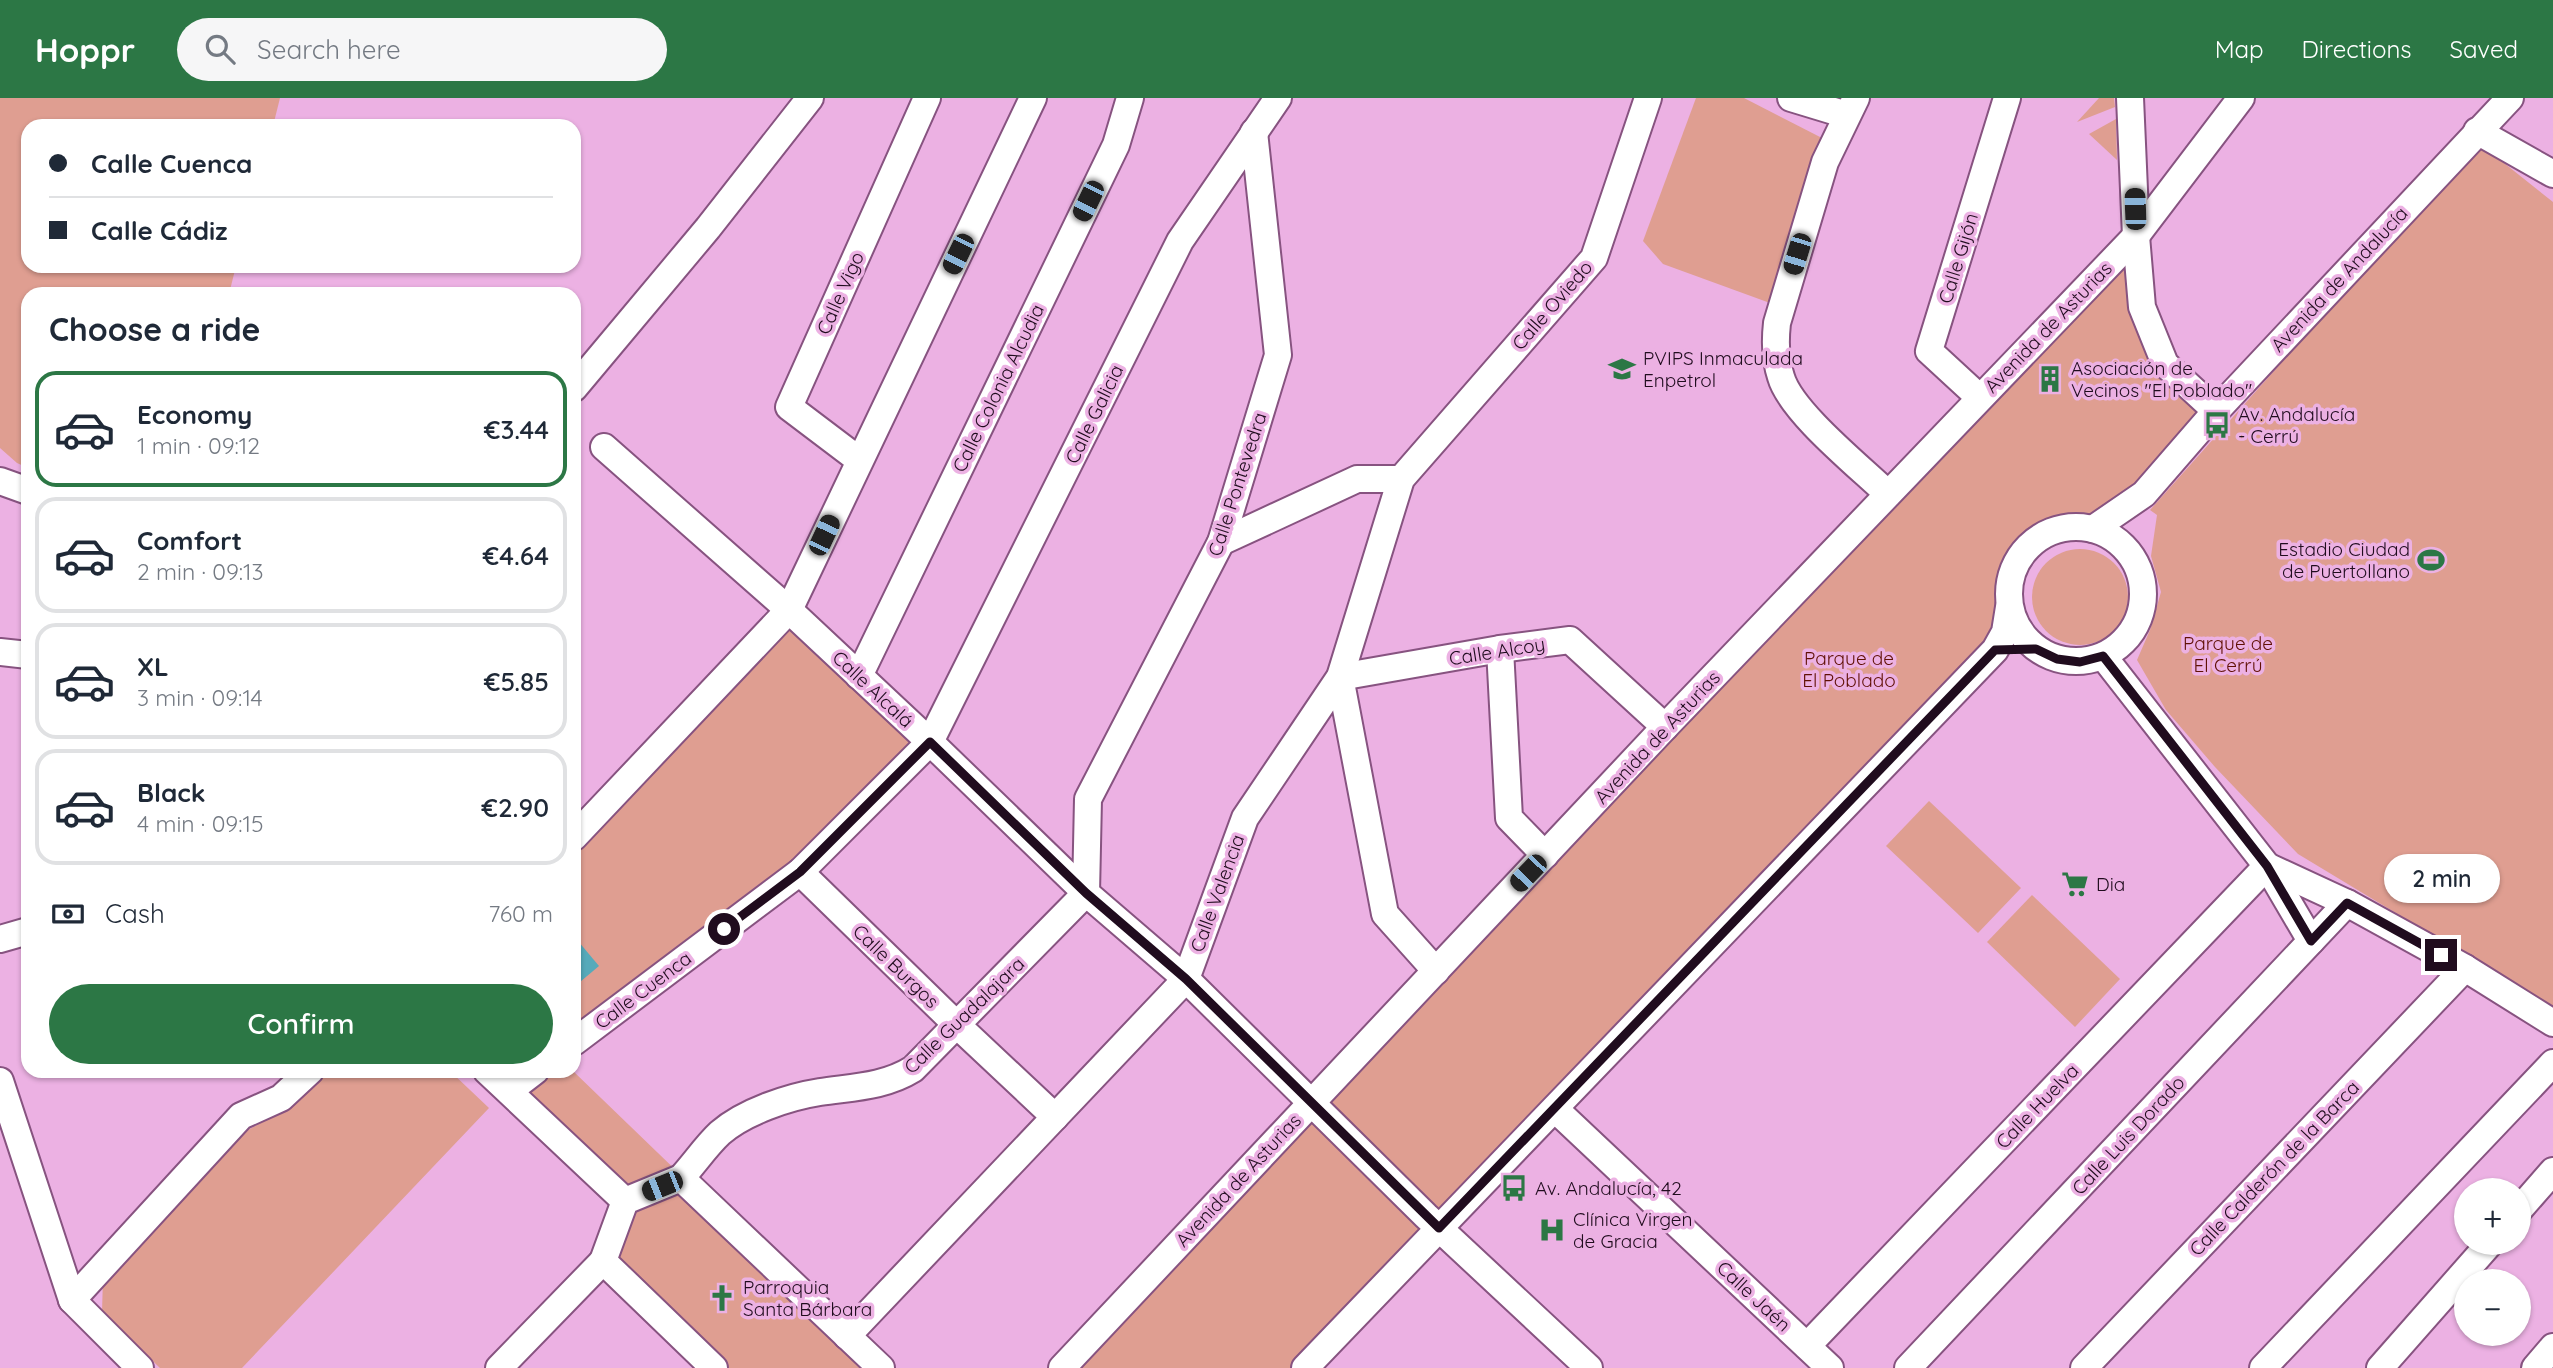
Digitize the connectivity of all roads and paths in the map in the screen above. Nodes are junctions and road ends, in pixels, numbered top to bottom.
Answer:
1 (810, 98) edge
2 (927, 98) edge
3 (1033, 98) edge
4 (1130, 98) edge
5 (1278, 98) edge
6 (1648, 98) edge
7 (1791, 98) edge
8 (2007, 98) edge
9 (2130, 98) edge
10 (2241, 98) edge
11 (2510, 98) edge
12 (1847, 104) edge
13 (2477, 131) junction
14 (1254, 132) junction
15 (2553, 174) edge
16 (2136, 236) junction
17 (604, 355) junction
18 (581, 380) edge
19 (581, 393) edge
20 (1980, 398) junction
21 (2216, 411) junction
22 (604, 447) dead end
23 (859, 460) junction
24 (1401, 479) junction
25 (0, 481) edge
26 (21, 488) edge
27 (1888, 494) junction
28 (2144, 494) junction
29 (2093, 529) junction
30 (1221, 542) junction
31 (2131, 556) junction
32 (2009, 607) junction
33 (789, 610) junction
34 (1500, 649) junction
35 (2036, 649) junction
36 (2113, 649) junction
37 (1995, 650) junction
38 (0, 652) edge
39 (21, 654) edge
40 (859, 676) junction
41 (1340, 677) junction
42 (1665, 727) junction
43 (930, 742) junction
44 (581, 830) edge
45 (1545, 855) junction
46 (2267, 866) junction
47 (800, 872) junction
48 (1086, 893) junction
49 (2347, 903) junction
50 (21, 933) edge
51 (0, 939) edge
52 (2311, 941) junction
53 (2465, 968) junction
54 (1436, 971) junction
55 (1186, 979) junction
56 (2553, 1023) edge
57 (957, 1025) junction
58 (581, 1037) edge
59 (2553, 1063) edge
60 (302, 1078) edge
61 (495, 1078) edge
62 (526, 1078) edge
63 (0, 1081) edge
64 (509, 1091) junction
65 (1311, 1102) junction
66 (1555, 1109) junction
67 (1055, 1116) junction
68 (2553, 1171) edge
69 (681, 1178) junction
70 (2531, 1196) edge
71 (625, 1200) junction
72 (1439, 1228) junction
73 (2480, 1255) edge
74 (603, 1261) junction
75 (72, 1300) junction
76 (847, 1336) junction
77 (1807, 1346) junction
78 (2553, 1347) edge
79 (140, 1368) edge
80 (499, 1368) edge
81 (714, 1368) edge
82 (881, 1368) edge
83 (1062, 1368) edge
84 (1305, 1368) edge
85 (1589, 1368) edge
86 (1830, 1368) edge
87 (1908, 1368) edge
88 (2084, 1368) edge
89 (2263, 1368) edge
90 (2380, 1368) edge
91 (2535, 1368) edge

1 - 17 street
2 - 23 street, Calle Vigo
3 - 23 street
4 - 40 street, Calle Colonia Alcudia
5 - 14 street, Calle Galicia
6 - 24 street, Calle Oviedo
7 - 12 street
8 - 20 street, Calle Gijón
9 - 16 street
10 - 16 street, Avenida de Asturias
11 - 13 street, Avenida de Andalucía
12 - 27 street
13 - 15 street
13 - 21 street, Avenida de Andalucía
14 - 30 street, Calle Pontevedra
14 - 43 street, Calle Galicia
16 - 20 street, Avenida de Asturias
16 - 21 street
17 - 18 street
17 - 19 street
20 - 27 street, Avenida de Asturias
21 - 28 street, Avenida de Andalucía
22 - 33 street, Calle Alcalá
23 - 33 street
24 - 30 street
24 - 41 street, Calle Valencia
25 - 26 street
27 - 42 street, Avenida de Asturias
28 - 29 street, Avenida de Andalucía
28 - 31 street, Avenida de Andalucía
29 - 31 street
29 - 32 street
30 - 48 street, Calle Pontevedra
31 - 36 street
32 - 35 street
32 - 37 street
33 - 40 street, Calle Alcalá
33 - 44 street
34 - 41 street, Calle Alcoy
34 - 42 street, Calle Alcoy
34 - 45 street
35 - 36 street
35 - 37 street
36 - 46 street
37 - 66 street
38 - 39 street
40 - 43 street, Calle Alcalá
41 - 54 street
41 - 55 street, Calle Valencia
42 - 45 street, Avenida de Asturias
43 - 47 street, Calle Cuenca
43 - 48 street, Calle Alcalá
45 - 54 street, Avenida de Asturias
46 - 49 street
46 - 52 street
46 - 77 street, Calle Huelva
47 - 57 street, Calle Burgos
47 - 58 street, Calle Cuenca
48 - 55 street, Calle Alcalá
48 - 57 street, Calle Guadalajara
49 - 52 street, Calle Luis Dorado
49 - 53 street
50 - 51 street
52 - 87 street, Calle Luis Dorado
53 - 56 street
53 - 88 street, Calle Calderón de la Barca
54 - 65 street, Avenida de Asturias
55 - 65 street, Calle Alcalá
55 - 67 street, Calle Valencia
57 - 67 street, Calle Burgos
57 - 69 street, Calle Guadalajara
59 - 89 street
60 - 75 street
61 - 64 street
62 - 64 street
63 - 75 street
64 - 71 street
65 - 72 street, Calle Alcalá
65 - 83 street, Avenida de Asturias
66 - 72 street
66 - 77 street, Calle Jaén
67 - 76 street, Calle Valencia
68 - 70 street
69 - 71 street
69 - 76 street
71 - 74 street
72 - 84 street
72 - 85 street, Calle Alcalá
73 - 90 street
74 - 80 street
74 - 81 street
75 - 79 street
76 - 82 street
77 - 86 street, Calle Jaén
78 - 91 street

